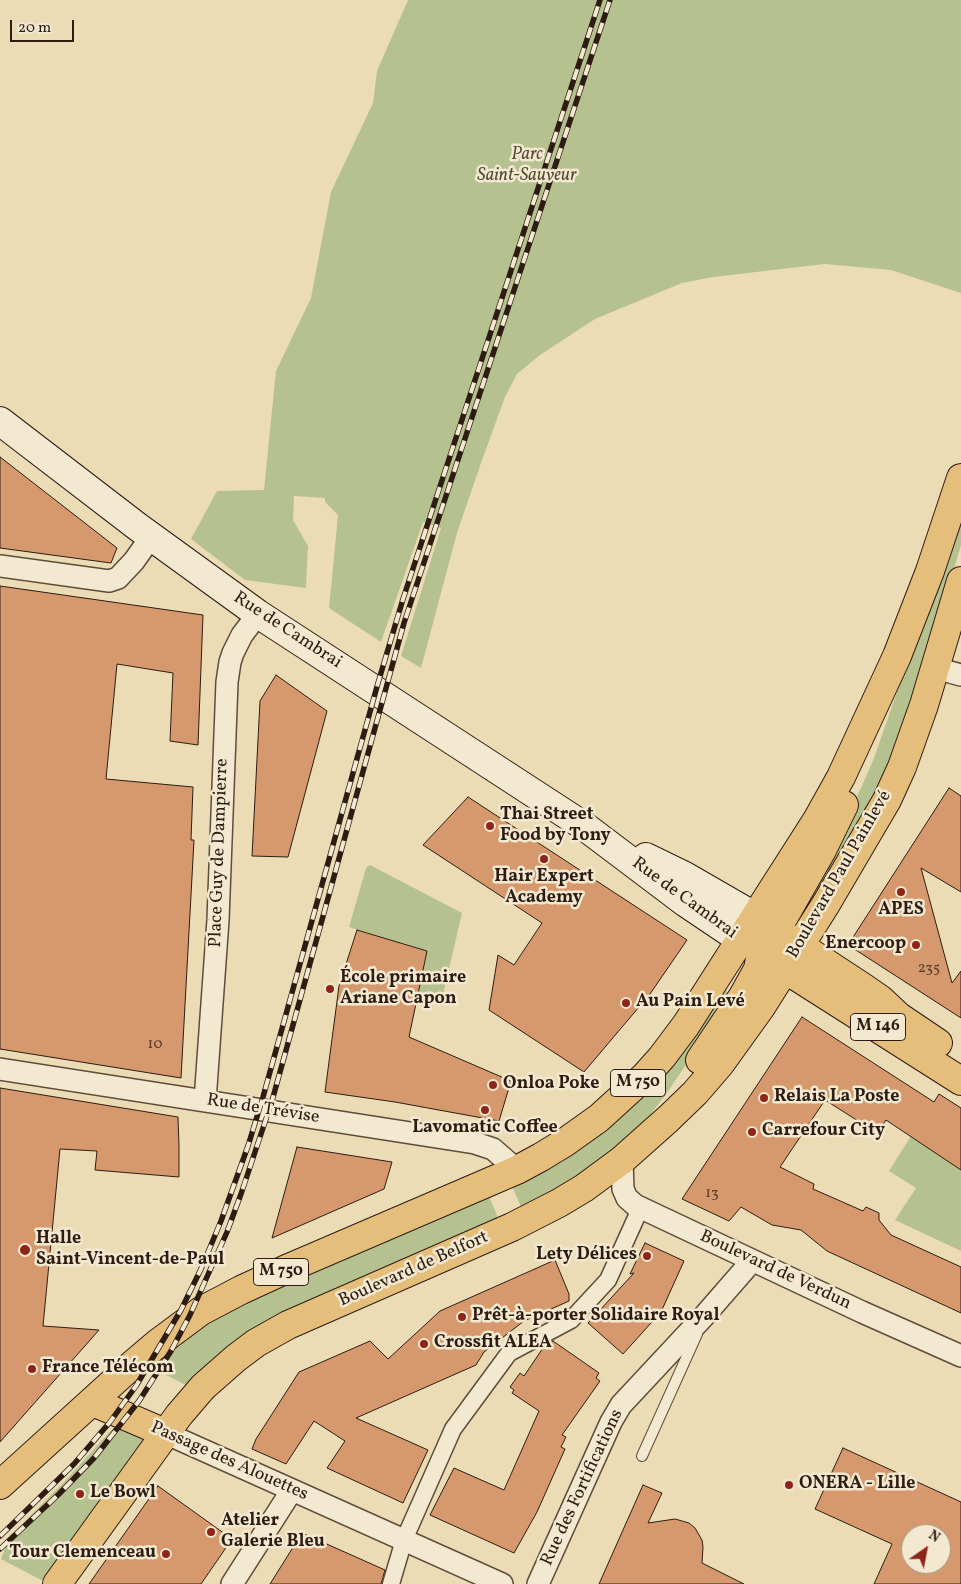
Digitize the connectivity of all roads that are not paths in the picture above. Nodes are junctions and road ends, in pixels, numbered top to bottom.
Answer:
1 (0, 420) edge
2 (961, 478) edge
3 (151, 537) junction
4 (0, 566) edge
5 (961, 581) edge
6 (258, 614) junction
7 (897, 656) junction
8 (948, 672) edge
9 (584, 826) junction
10 (756, 917) junction
11 (789, 938) junction
12 (752, 947) junction
13 (785, 969) junction
14 (961, 1058) edge
15 (0, 1069) edge
16 (961, 1081) edge
17 (205, 1101) junction
18 (629, 1153) junction
19 (517, 1170) junction
20 (640, 1208) junction
21 (752, 1261) junction
22 (705, 1315) junction
23 (961, 1356) edge
24 (93, 1402) junction
25 (165, 1433) junction
26 (642, 1456) dead end
27 (0, 1485) edge
28 (292, 1490) junction
29 (404, 1540) junction
30 (57, 1584) edge
31 (232, 1584) edge
32 (391, 1584) edge
33 (502, 1584) edge
34 (538, 1584) edge

1 - 3 main road, Rue de Cambrai
2 - 7 main road
3 - 4 street
3 - 6 main road, Rue de Cambrai
5 - 8 main road, Boulevard Paul Painlevé
6 - 9 main road, Rue de Cambrai
6 - 17 street, Place Guy de Dampierre
7 - 10 main road
7 - 11 main road
8 - 11 main road, Boulevard Paul Painlevé
9 - 10 main road, Rue de Cambrai
9 - 12 main road, Rue de Cambrai
10 - 11 main road, Rue de Cambrai
10 - 12 main road, M 750
11 - 13 main road, Boulevard Paul Painlevé / M 750
11 - 14 main road, M 146
12 - 13 main road, Rue de Cambrai
12 - 18 main road, M 750
12 - 19 main road, M 750
13 - 16 main road, M 146
13 - 18 main road, Boulevard de Belfort / M 750
15 - 17 street, Rue de Trévise
17 - 19 street, Rue de Trévise
18 - 20 street, Boulevard de Verdun
18 - 25 main road, Boulevard de Belfort / M 750
19 - 24 main road, M 750
20 - 21 street, Boulevard de Verdun
20 - 29 street
21 - 22 street, Rue des Fortifications
21 - 23 street, Boulevard de Verdun
22 - 26 lane
22 - 34 street, Rue des Fortifications
24 - 25 main road, Passage des Alouettes
24 - 27 main road, M 750
25 - 28 street, Passage des Alouettes
25 - 30 main road, Boulevard de Belfort / M 750
28 - 29 street, Passage des Alouettes
28 - 31 street
29 - 32 street
29 - 33 street, Passage des Alouettes

